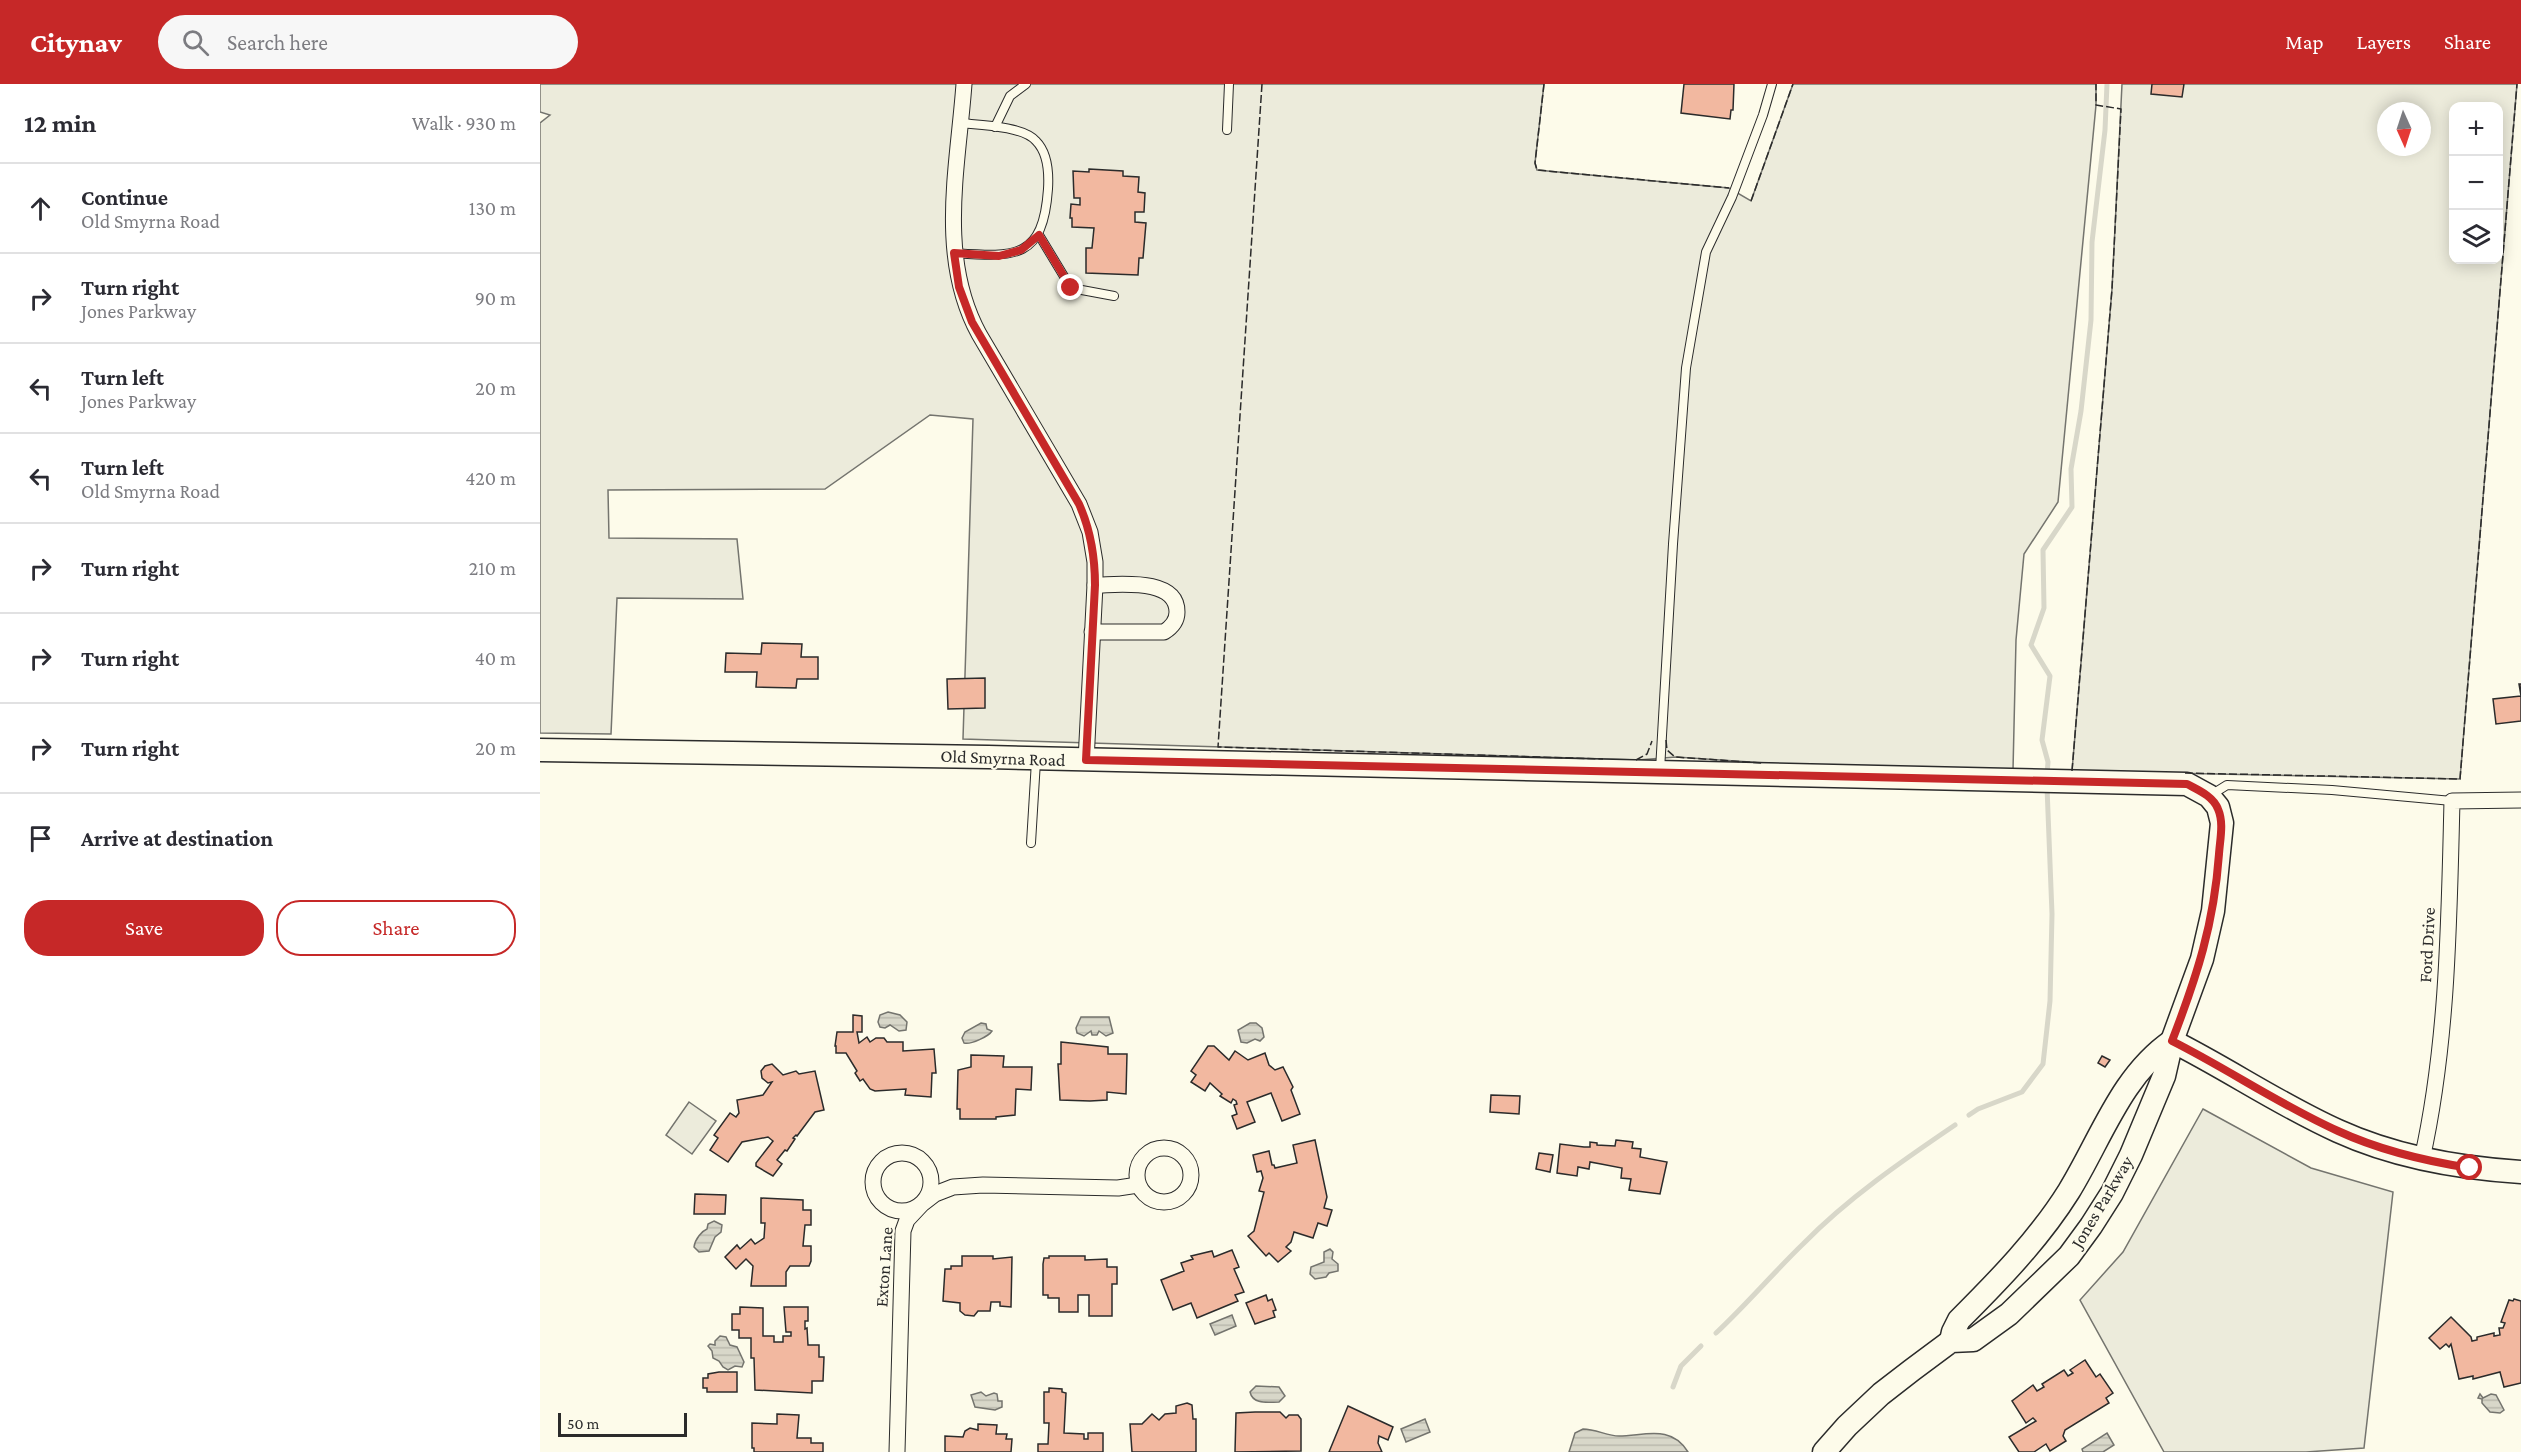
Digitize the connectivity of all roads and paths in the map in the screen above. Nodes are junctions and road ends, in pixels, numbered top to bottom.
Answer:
1 (964, 84) edge
2 (1026, 84) edge
3 (1229, 84) edge
4 (1772, 84) edge
5 (961, 123) junction
6 (995, 127) junction
7 (1227, 130) dead end
8 (1039, 235) junction
9 (954, 253) junction
10 (1114, 296) dead end
11 (1095, 585) junction
12 (1092, 632) junction
13 (540, 750) edge
14 (1036, 759) junction
15 (1086, 760) junction
16 (1660, 772) junction
17 (2209, 796) junction
18 (2521, 800) edge
19 (2452, 801) junction
20 (1031, 843) dead end
21 (2172, 1041) junction
22 (2422, 1159) junction
23 (2521, 1172) edge
24 (1138, 1185) dead end
25 (1951, 1341) junction
26 (897, 1452) edge
27 (1824, 1452) edge

1 - 5 street
2 - 6 lane
3 - 7 lane
4 - 16 lane
5 - 6 lane
5 - 9 street
6 - 8 lane
8 - 9 lane
8 - 10 lane
9 - 11 street
11 - 12 street
11 - 12 street
12 - 15 street
13 - 14 street, Old Smyrna Road
14 - 15 street, Old Smyrna Road
14 - 20 lane
15 - 16 street, Old Smyrna Road
16 - 17 street, Old Smyrna Road
17 - 19 lane
17 - 21 street, Jones Parkway
18 - 19 street
19 - 22 street, Ford Drive
21 - 22 street
21 - 25 street, Jones Parkway
21 - 25 street, Jones Parkway
22 - 23 street
24 - 26 street, Exton Lane
25 - 27 street, Jones Parkway

